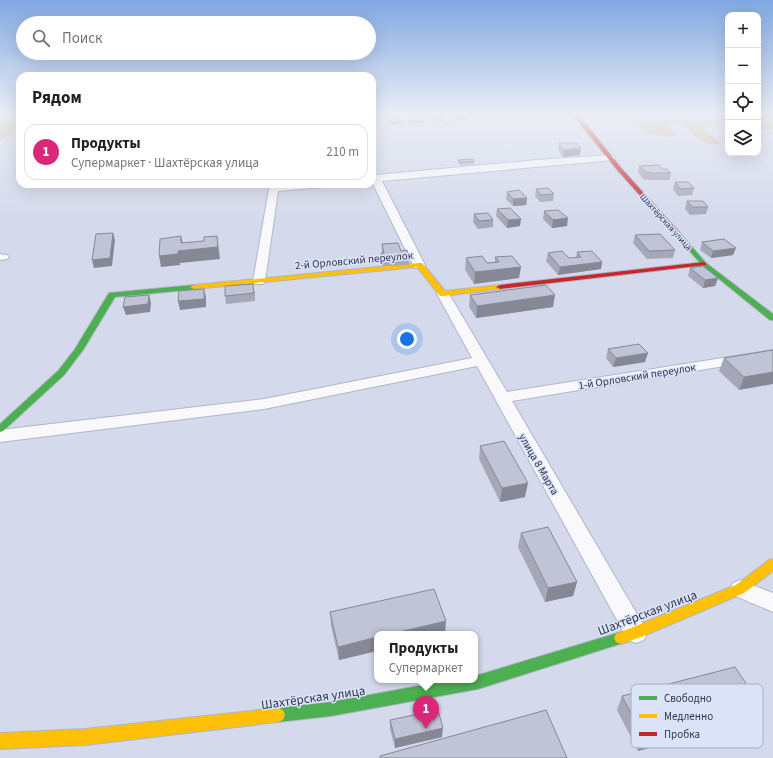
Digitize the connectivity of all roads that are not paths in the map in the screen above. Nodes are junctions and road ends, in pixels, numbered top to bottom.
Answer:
1 (604, 149) edge
2 (611, 158) junction
3 (376, 179) edge
4 (376, 183) edge
5 (284, 188) edge
6 (704, 264) junction
7 (419, 265) junction
8 (259, 281) junction
9 (443, 294) junction
10 (773, 318) edge
11 (773, 354) edge
12 (481, 361) junction
13 (501, 398) junction
14 (0, 429) edge
15 (0, 436) edge
16 (773, 564) edge
17 (740, 589) junction
18 (773, 603) edge
19 (636, 633) junction
20 (478, 682) edge
21 (473, 683) edge
22 (0, 741) edge

1 - 2 street, Шахтёрская улица
2 - 3 street
2 - 6 street, Шахтёрская улица
4 - 7 street
5 - 8 street
6 - 9 street
6 - 10 street, Шахтёрская улица
7 - 8 street, 2-й Орловский переулок
7 - 9 street, 2-й Орловский переулок
8 - 14 street, 2-й Орловский переулок
9 - 12 street, улица 8 Марта
11 - 13 street, 1-й Орловский переулок
12 - 13 street, улица 8 Марта
12 - 15 street
13 - 19 street, улица 8 Марта
16 - 17 street, Шахтёрская улица
17 - 18 street
17 - 19 street, Шахтёрская улица
19 - 20 street, Шахтёрская улица
21 - 22 street, Шахтёрская улица

